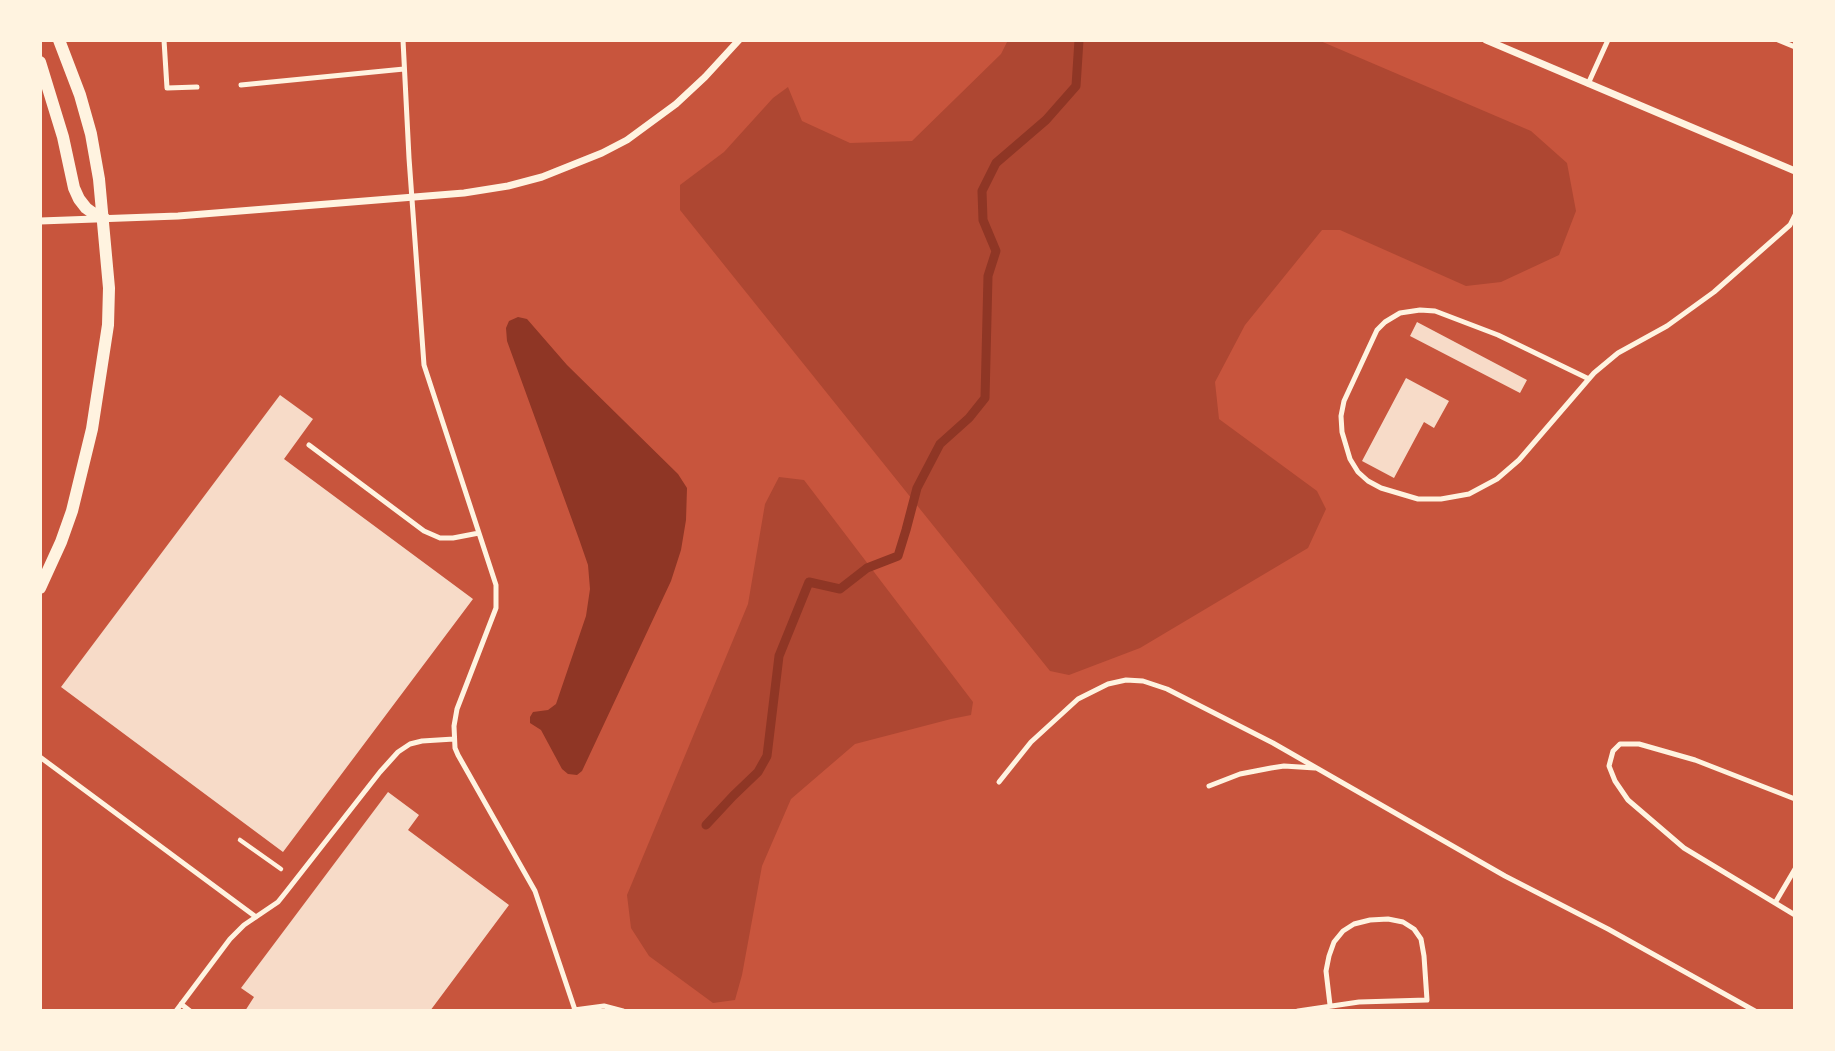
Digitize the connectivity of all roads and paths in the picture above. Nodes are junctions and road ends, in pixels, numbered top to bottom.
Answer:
1 (59, 40) edge
2 (164, 40) edge
3 (403, 40) edge
4 (739, 40) edge
5 (1486, 40) edge
6 (1608, 40) edge
7 (1778, 40) edge
8 (1795, 47) edge
9 (40, 62) edge
10 (404, 69) junction
11 (1588, 84) junction
12 (241, 85) dead end
13 (197, 87) dead end
14 (1795, 171) edge
15 (412, 197) junction
16 (1795, 215) edge
17 (104, 218) junction
18 (40, 221) edge
19 (1589, 379) junction
20 (309, 445) dead end
21 (479, 533) junction
22 (40, 588) edge
23 (454, 739) junction
24 (40, 757) edge
25 (1319, 769) junction
26 (999, 782) dead end
27 (1209, 786) dead end
28 (1795, 799) edge
29 (240, 840) dead end
30 (281, 869) dead end
31 (1795, 869) edge
32 (1775, 903) junction
33 (1795, 915) edge
34 (256, 917) junction
35 (181, 1004) junction
36 (1330, 1005) junction
37 (574, 1010) edge
38 (176, 1011) edge
39 (190, 1011) edge
40 (623, 1011) edge
41 (1298, 1011) edge
42 (1755, 1011) edge

1 - 17 street
2 - 13 lane
3 - 10 lane
4 - 15 street
5 - 11 street
6 - 11 lane
7 - 8 lane
9 - 17 street
10 - 12 lane
10 - 15 lane
11 - 14 street
15 - 17 street
15 - 21 lane
16 - 19 lane
17 - 18 street
17 - 22 street
19 - 19 lane
20 - 21 lane
21 - 23 lane
23 - 34 lane
23 - 37 lane
24 - 34 lane
25 - 26 lane
25 - 27 lane
25 - 42 lane
28 - 32 lane
29 - 30 path
31 - 32 lane
32 - 33 lane
34 - 35 lane
35 - 38 lane
35 - 39 lane
36 - 36 lane
36 - 41 lane
37 - 40 lane

